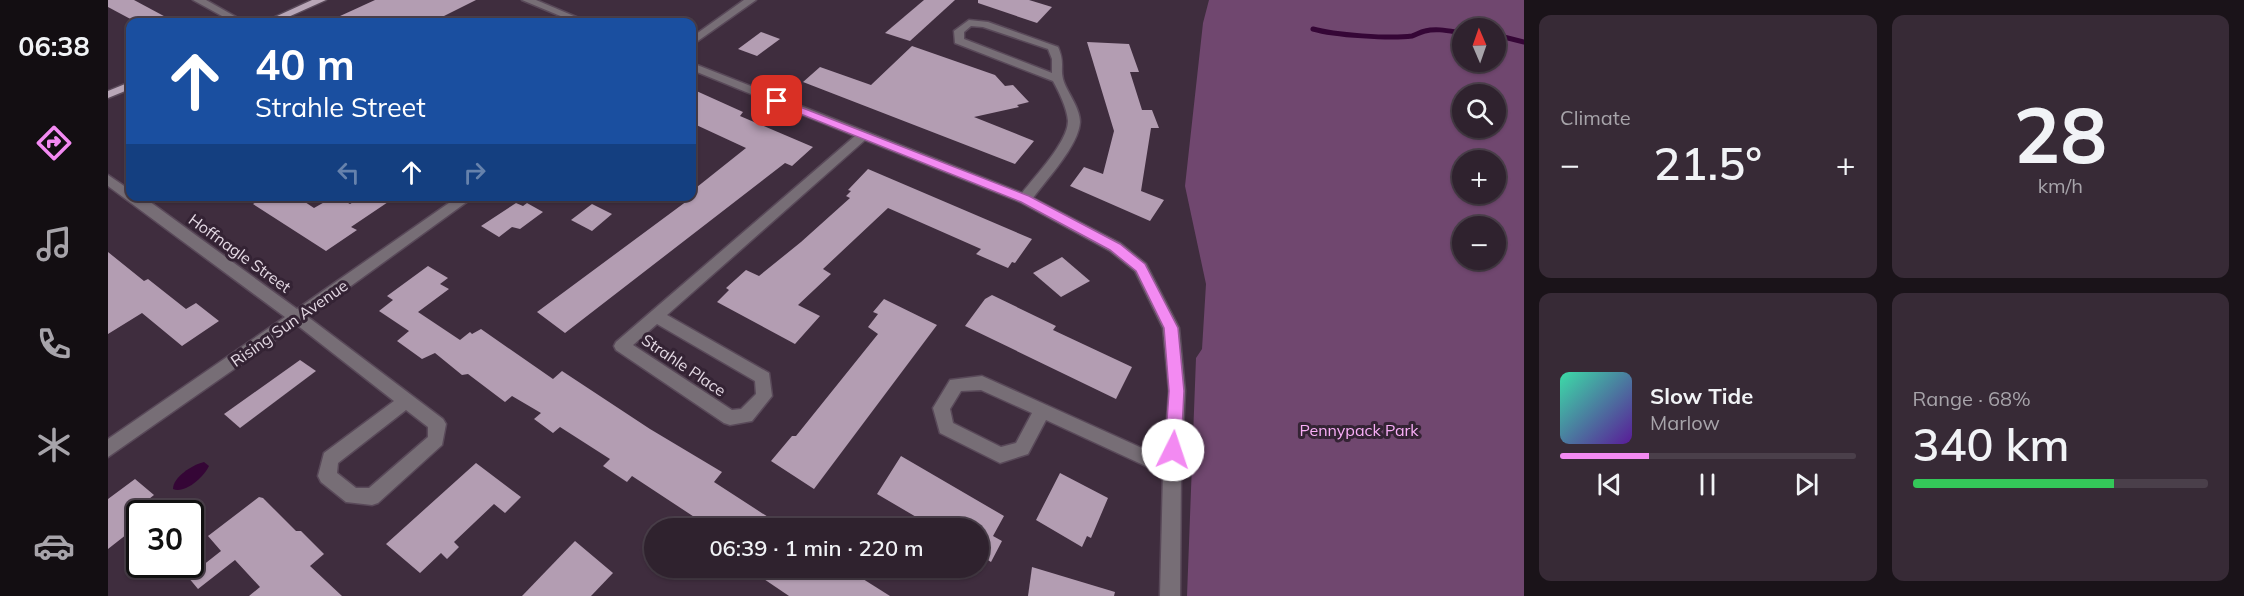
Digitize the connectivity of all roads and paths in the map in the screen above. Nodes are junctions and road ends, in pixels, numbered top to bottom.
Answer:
1 (198, 0) edge
2 (321, 0) edge
3 (528, 0) edge
4 (751, 0) edge
5 (232, 18) edge
6 (278, 18) edge
7 (573, 18) edge
8 (696, 39) edge
9 (696, 68) edge
10 (1057, 79) junction
11 (126, 87) edge
12 (108, 95) edge
13 (863, 135) junction
14 (108, 179) edge
15 (126, 192) edge
16 (1025, 199) junction
17 (138, 201) edge
18 (463, 201) edge
19 (297, 316) junction
20 (656, 316) junction
21 (406, 401) junction
22 (1042, 410) junction
23 (108, 449) edge
24 (1172, 470) junction
25 (1170, 596) edge

1 - 5 street
2 - 6 main road
3 - 7 street
4 - 8 street
9 - 13 street
10 - 10 street
10 - 16 street
11 - 12 main road
13 - 16 street
13 - 20 street, Strahle Place
14 - 15 street, Hoffnagle Street
16 - 24 street
17 - 19 street, Hoffnagle Street
18 - 19 street, Rising Sun Avenue
19 - 21 street, Hoffnagle Street
19 - 23 street, Rising Sun Avenue
20 - 20 street, Strahle Place
21 - 21 street, Hoffnagle Street
22 - 22 street
22 - 24 street
24 - 25 street

